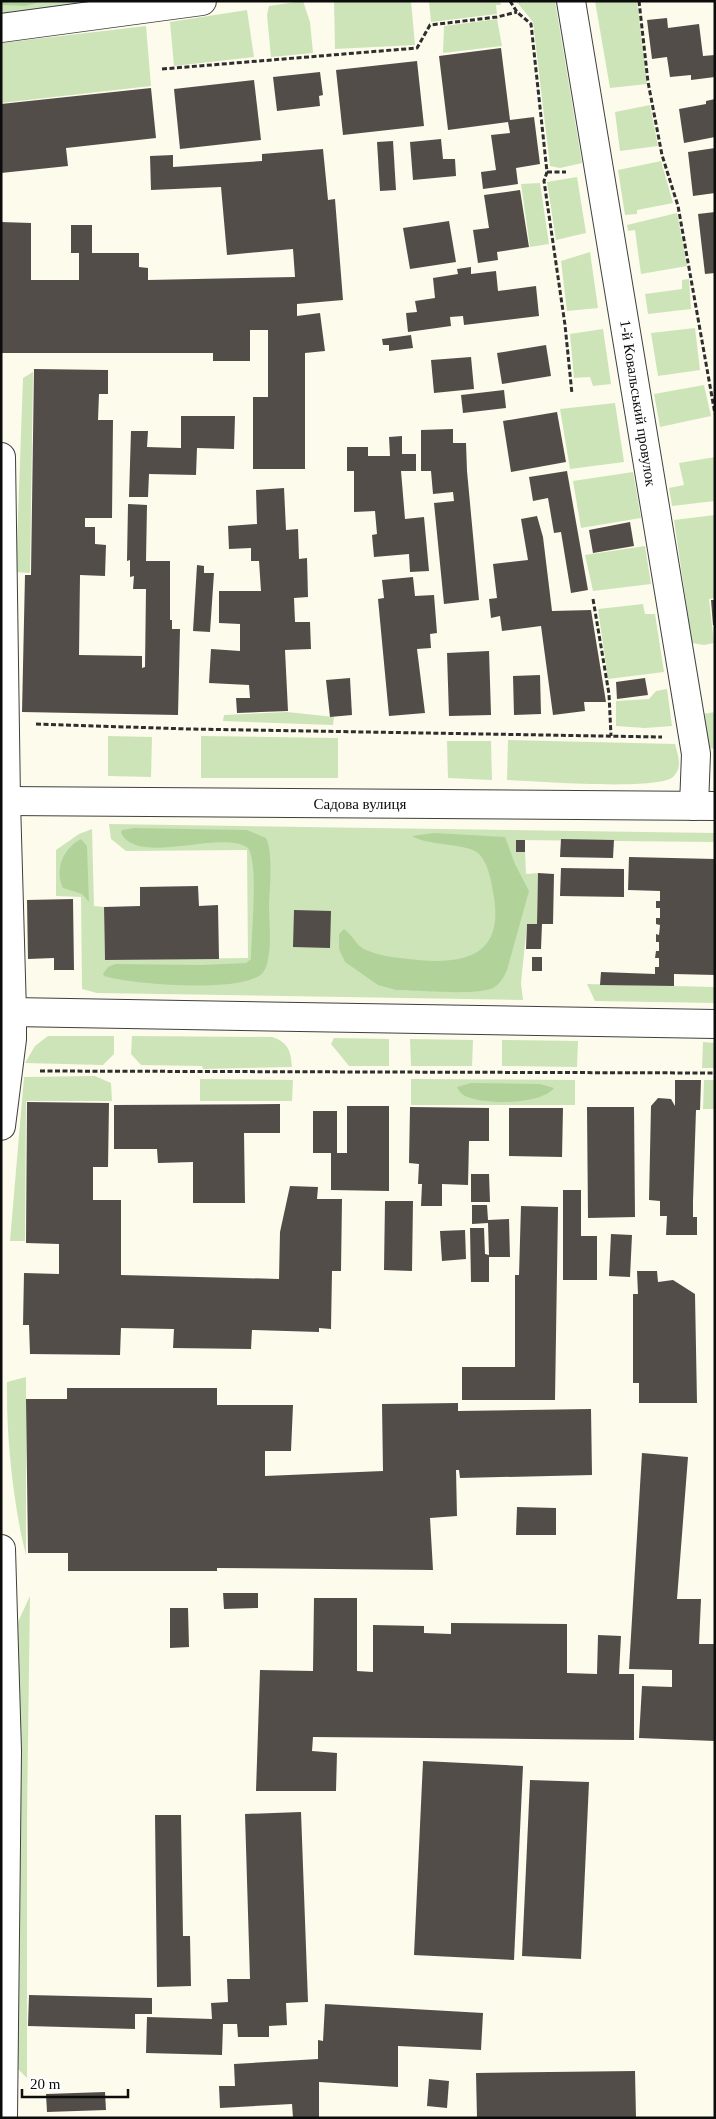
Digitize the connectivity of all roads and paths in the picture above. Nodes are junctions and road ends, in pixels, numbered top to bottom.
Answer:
1 (202, 1) edge
2 (510, 1) edge
3 (571, 1) edge
4 (638, 1) edge
5 (517, 12) junction
6 (1, 28) edge
7 (162, 69) dead end
8 (572, 394) dead end
9 (715, 414) edge
10 (1, 456) edge
11 (593, 599) dead end
12 (5, 723) junction
13 (611, 736) junction
14 (696, 754) junction
15 (6, 801) junction
16 (705, 806) edge
17 (5, 901) edge
18 (12, 1012) junction
19 (715, 1024) edge
20 (8, 1071) junction
21 (715, 1073) edge
22 (1, 1126) edge
23 (1, 1549) edge
24 (3, 2118) edge

1 - 6 street
2 - 5 path
3 - 14 street, 1-й Ковальський провулок
4 - 9 path
5 - 7 path
5 - 8 path
10 - 12 street
11 - 13 path
12 - 13 path
12 - 15 street
13 - 14 path
14 - 16 street, 1-й Ковальський провулок
15 - 16 street, Садова вулиця
15 - 17 street
17 - 18 street
18 - 19 street
18 - 20 street
20 - 21 path
20 - 22 street
23 - 24 street

